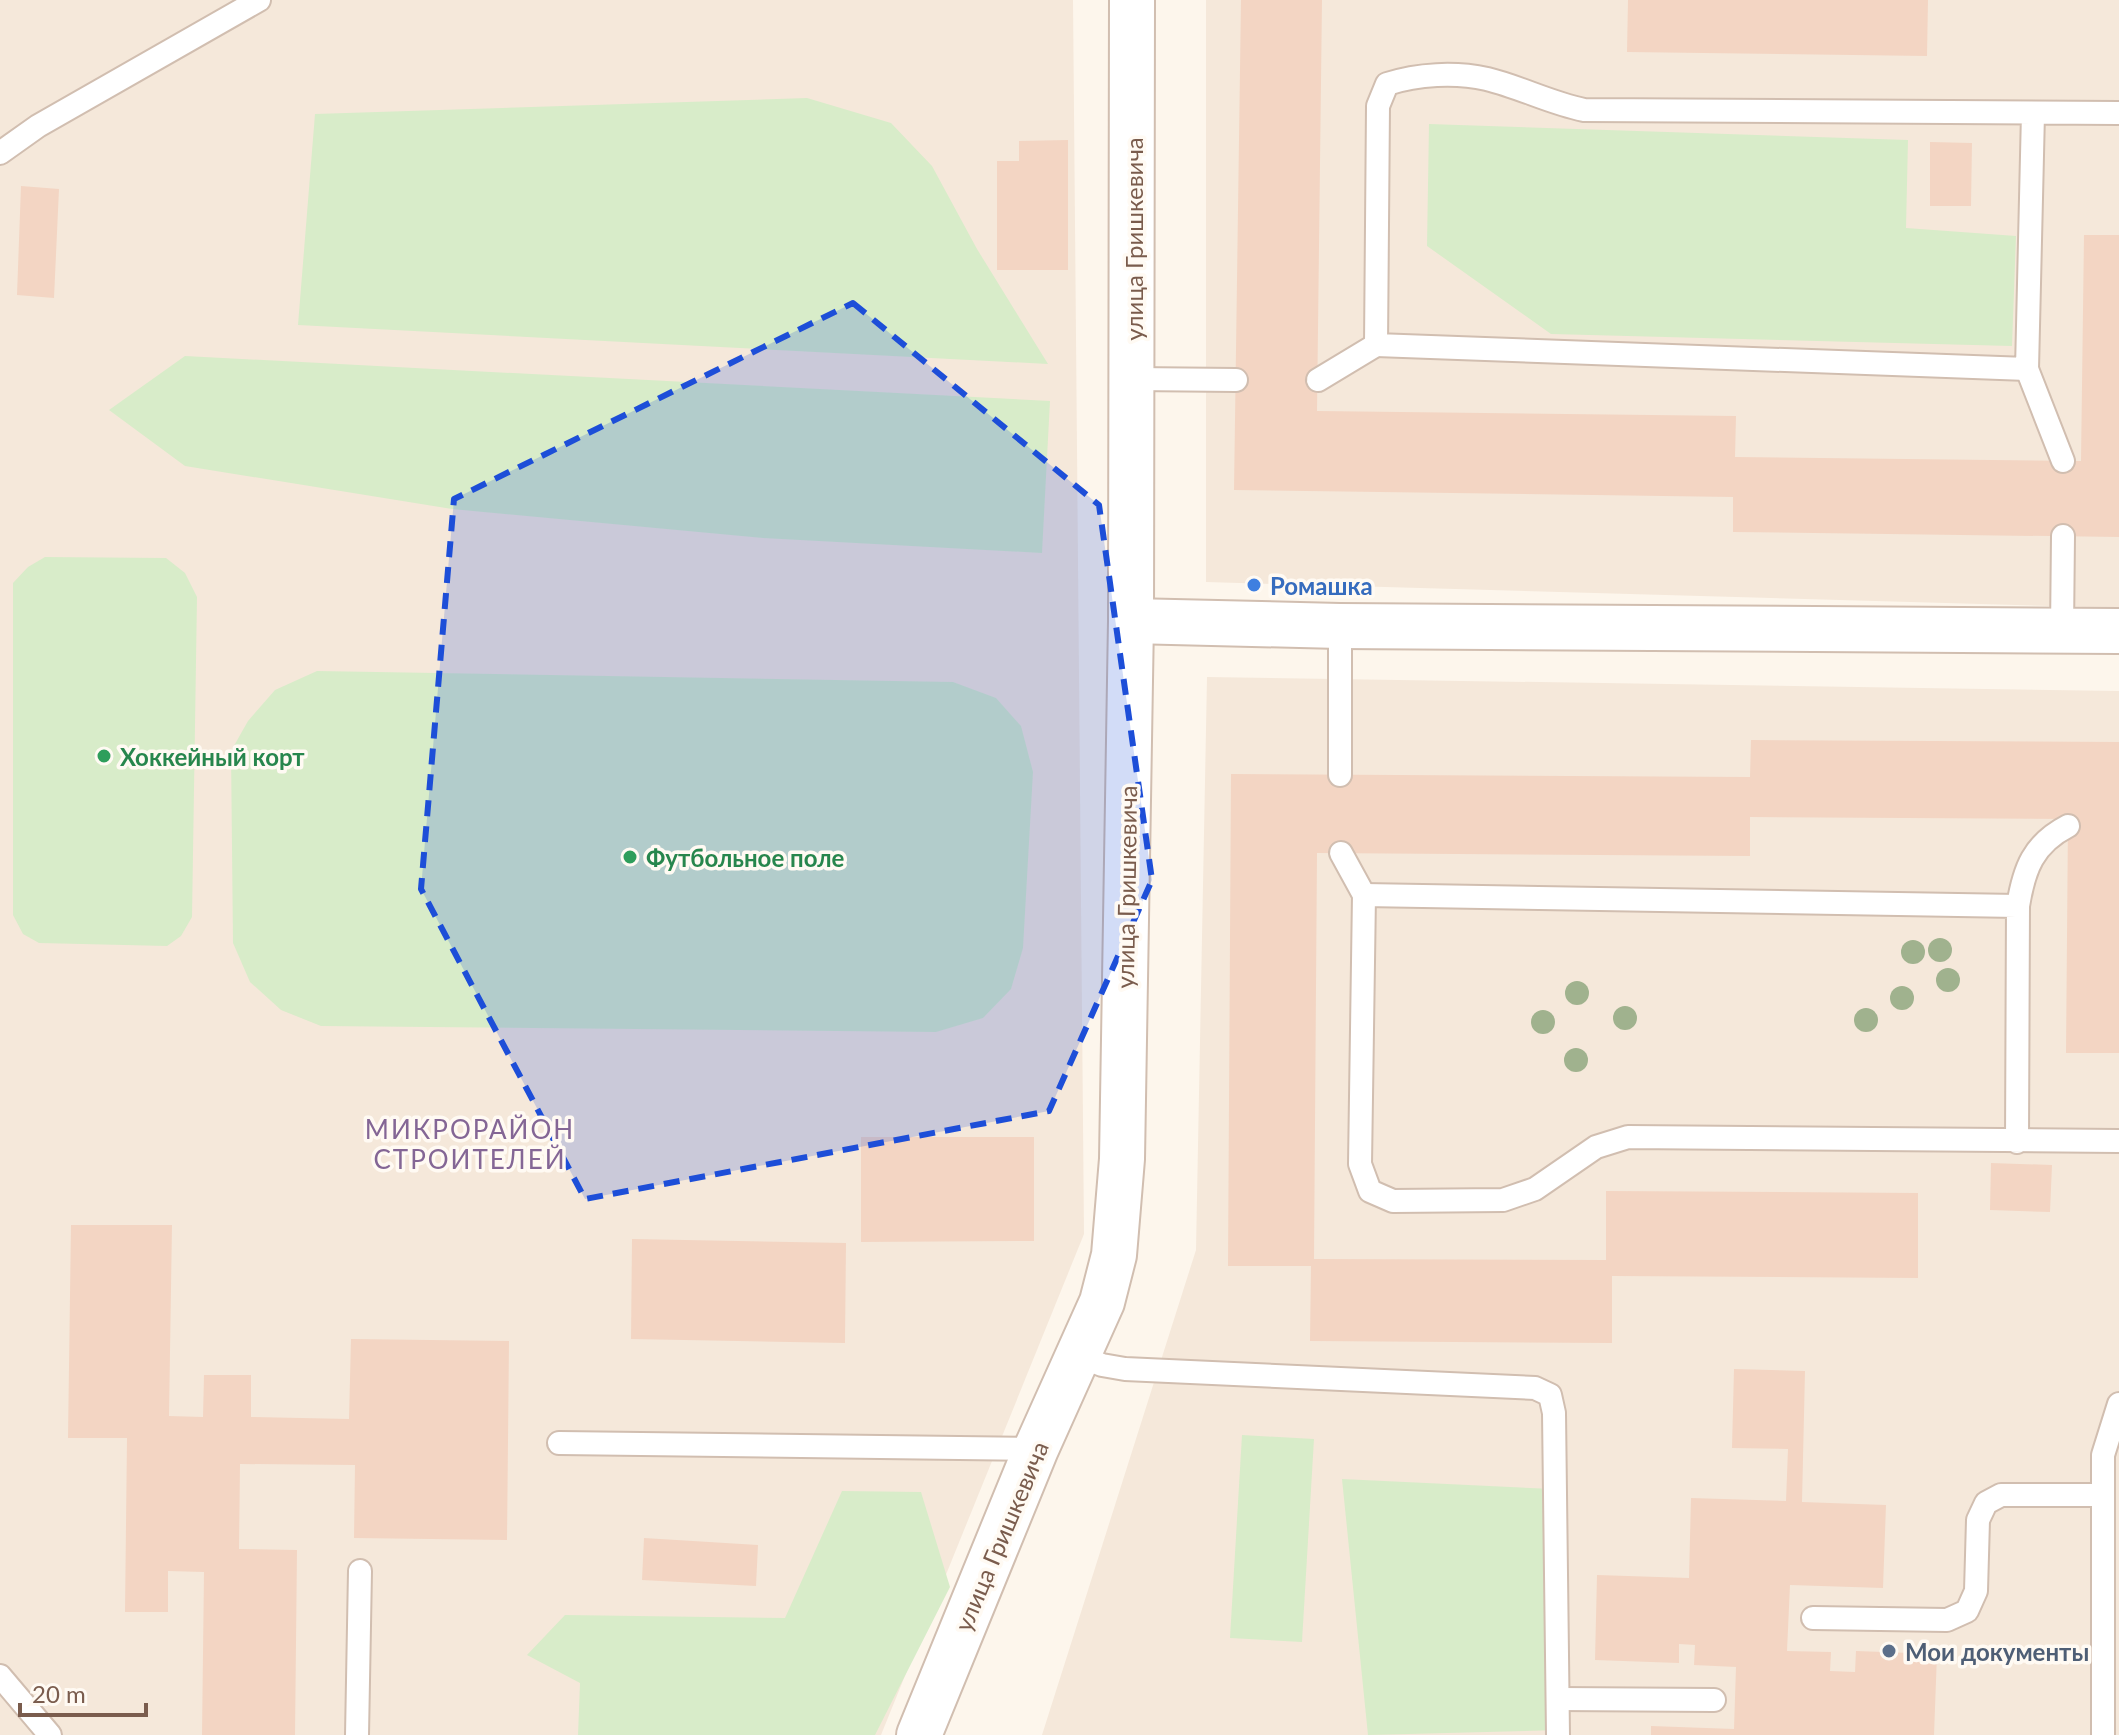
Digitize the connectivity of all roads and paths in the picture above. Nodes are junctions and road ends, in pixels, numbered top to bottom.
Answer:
1 (259, 0) edge
2 (1132, 0) edge
3 (2033, 113) junction
4 (2119, 113) edge
5 (0, 153) edge
6 (1376, 345) junction
7 (2027, 369) junction
8 (1133, 379) junction
9 (1236, 380) dead end
10 (1318, 380) dead end
11 (2063, 461) dead end
12 (2063, 536) dead end
13 (1131, 621) junction
14 (1340, 626) junction
15 (2062, 630) junction
16 (2119, 631) edge
17 (1340, 775) dead end
18 (2068, 826) dead end
19 (1341, 853) dead end
20 (1364, 895) junction
21 (2018, 906) junction
22 (2119, 1141) edge
23 (2017, 1142) junction
24 (1079, 1356) junction
25 (2119, 1404) edge
26 (559, 1443) dead end
27 (1036, 1449) junction
28 (2102, 1495) junction
29 (360, 1571) dead end
30 (1813, 1618) dead end
31 (0, 1676) edge
32 (1558, 1699) junction
33 (1714, 1700) dead end
34 (50, 1735) edge
35 (357, 1735) edge
36 (919, 1735) edge
37 (1558, 1735) edge
38 (2103, 1735) edge

1 - 5 lane
2 - 8 street, улица Гришкевича
3 - 4 lane
3 - 6 lane
3 - 7 lane
6 - 7 lane
6 - 10 lane
7 - 11 lane
8 - 9 lane
8 - 13 street, улица Гришкевича
12 - 15 lane
13 - 14 street
13 - 24 street, улица Гришкевича
14 - 15 street
14 - 17 lane
15 - 16 street
18 - 21 lane
19 - 20 lane
20 - 21 lane
20 - 23 lane
21 - 23 lane
22 - 23 lane
24 - 27 street, улица Гришкевича
24 - 32 lane
25 - 28 lane
26 - 27 lane
27 - 36 street, улица Гришкевича
28 - 30 lane
28 - 38 lane
29 - 35 lane
31 - 34 lane
32 - 33 lane
32 - 37 lane

